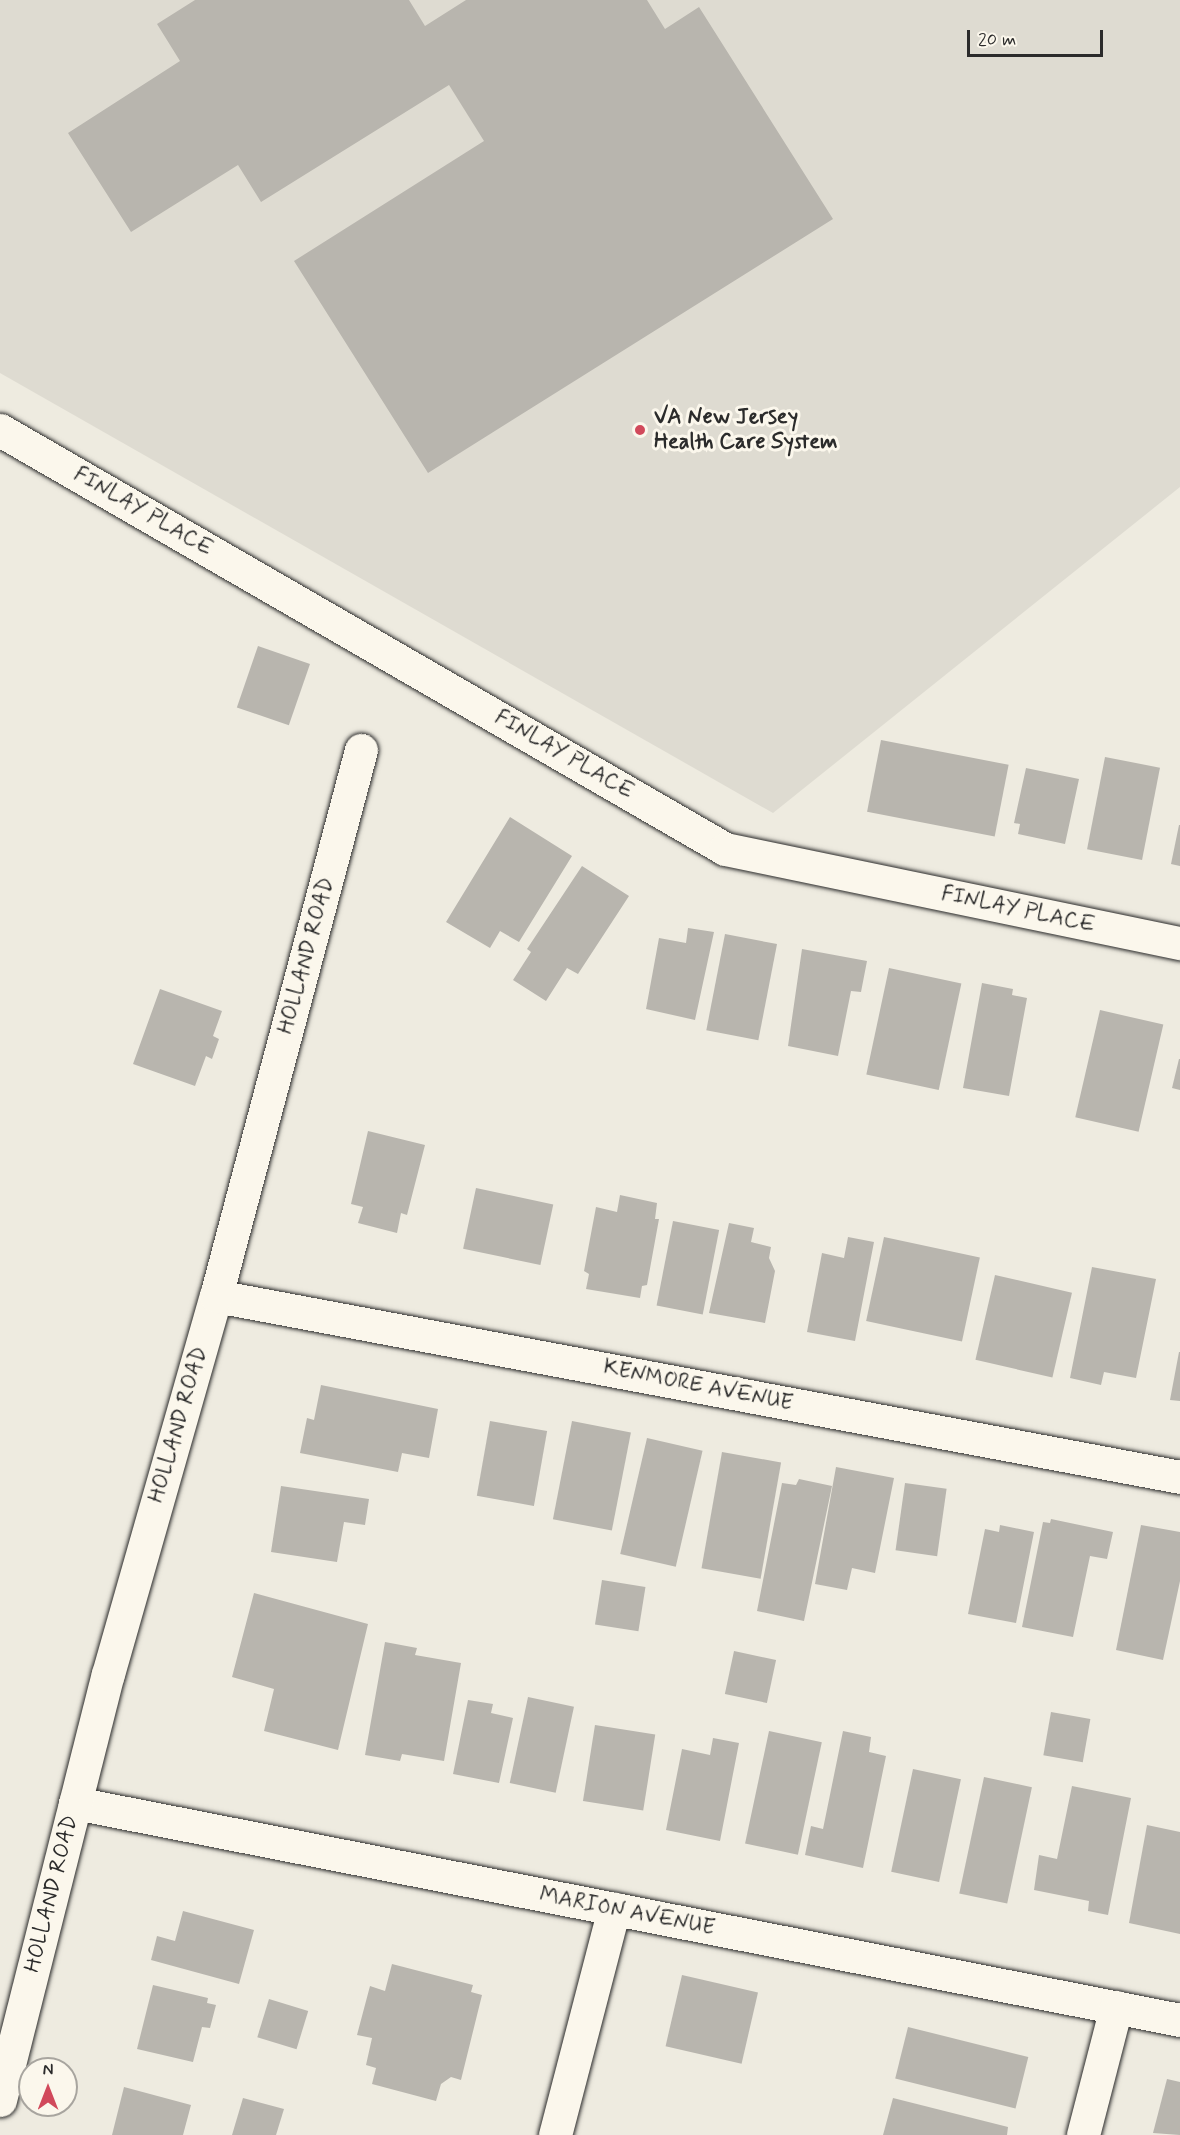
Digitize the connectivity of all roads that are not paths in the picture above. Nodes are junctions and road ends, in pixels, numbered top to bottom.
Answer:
1 (0, 429) edge
2 (361, 750) dead end
3 (1180, 943) edge
4 (216, 1296) junction
5 (1180, 1477) edge
6 (75, 1803) junction
7 (615, 1909) junction
8 (1116, 2007) junction
9 (1180, 2020) edge
10 (0, 2100) edge
11 (555, 2135) edge
12 (1083, 2135) edge

1 - 3 street, FINLAY PLACE
2 - 4 street, HOLLAND ROAD
4 - 5 street, KENMORE AVENUE
4 - 6 street, HOLLAND ROAD
6 - 7 street, MARION AVENUE
6 - 10 street, HOLLAND ROAD
7 - 8 street, MARION AVENUE
7 - 11 street
8 - 9 street, MARION AVENUE
8 - 12 street

